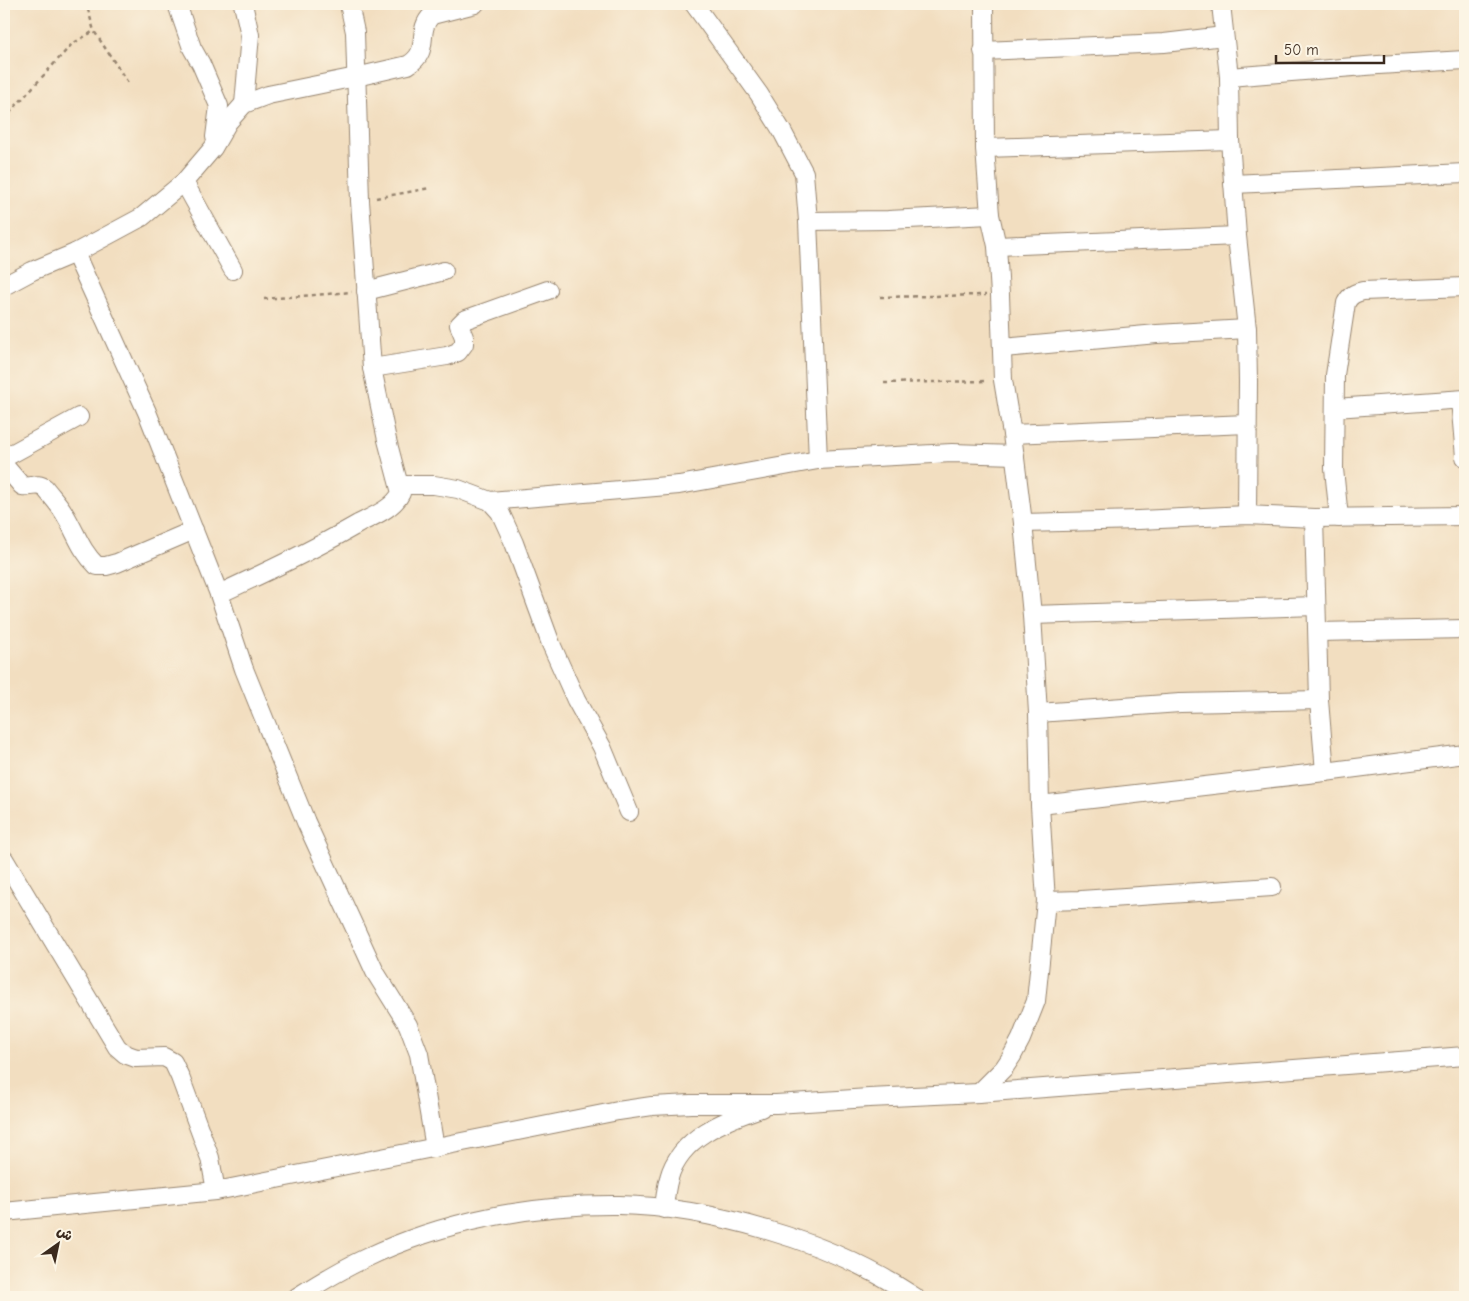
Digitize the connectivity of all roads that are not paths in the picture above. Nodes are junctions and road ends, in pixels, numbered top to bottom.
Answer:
1 (177, 4) edge
2 (243, 4) edge
3 (349, 4) edge
4 (475, 4) edge
5 (694, 4) edge
6 (984, 4) edge
7 (1221, 4) edge
8 (1224, 36) junction
9 (983, 51) junction
10 (1465, 60) edge
11 (356, 78) junction
12 (1229, 78) junction
13 (244, 104) junction
14 (1230, 140) junction
15 (213, 148) junction
16 (984, 148) junction
17 (1465, 173) edge
18 (184, 182) junction
19 (1233, 184) junction
20 (990, 215) junction
21 (808, 221) junction
22 (1237, 236) junction
23 (997, 246) junction
24 (75, 253) junction
25 (233, 270) dead end
26 (444, 271) dead end
27 (4, 286) edge
28 (1465, 287) edge
29 (548, 290) dead end
30 (366, 291) junction
31 (1247, 329) junction
32 (1003, 348) junction
33 (372, 368) junction
34 (1463, 399) edge
35 (1335, 408) junction
36 (79, 417) dead end
37 (1247, 424) junction
38 (1012, 434) junction
39 (1015, 455) junction
40 (1465, 457) edge
41 (4, 458) edge
42 (818, 460) junction
43 (4, 465) edge
44 (400, 485) junction
45 (490, 501) junction
46 (1247, 515) junction
47 (1465, 516) edge
48 (1314, 518) junction
49 (1339, 518) junction
50 (1023, 523) junction
51 (194, 530) junction
52 (219, 594) junction
53 (1316, 606) junction
54 (1032, 615) junction
55 (1465, 629) edge
56 (1318, 632) junction
57 (1319, 700) junction
58 (1038, 714) junction
59 (1465, 754) edge
60 (1325, 772) junction
61 (1040, 805) junction
62 (629, 812) dead end
63 (4, 859) edge
64 (1272, 887) dead end
65 (1046, 901) junction
66 (1465, 1056) edge
67 (980, 1093) junction
68 (776, 1104) junction
69 (435, 1148) junction
70 (216, 1191) junction
71 (664, 1208) junction
72 (4, 1212) edge
73 (297, 1297) edge
74 (915, 1297) edge

1 - 15 street
2 - 13 street
3 - 11 street
4 - 11 street
5 - 21 street
6 - 9 street
7 - 8 street
8 - 9 street
8 - 12 street
9 - 16 street
10 - 12 street
11 - 13 street
11 - 30 street
12 - 14 street
13 - 15 street
14 - 16 street
14 - 19 street
15 - 18 street
16 - 20 street
17 - 19 street
18 - 24 street
18 - 25 street
19 - 22 street
20 - 21 street
20 - 23 street
21 - 42 street
22 - 23 street
22 - 31 street
23 - 32 street
24 - 27 street
24 - 51 street
26 - 30 street
28 - 35 street
29 - 33 street
30 - 33 street
31 - 32 street
31 - 37 street
32 - 38 street
33 - 44 street
34 - 35 street
34 - 40 street
35 - 49 street
36 - 41 street
37 - 38 street
37 - 46 street
38 - 39 street
39 - 42 street
39 - 50 street
42 - 45 street
43 - 51 street
44 - 45 street
44 - 52 street
45 - 62 street
46 - 48 street
46 - 50 street
47 - 49 street
48 - 49 street
48 - 53 street
50 - 54 street
51 - 52 street
52 - 69 street
53 - 54 street
53 - 56 street
54 - 58 street
55 - 56 street
56 - 57 street
57 - 58 street
57 - 60 street
58 - 61 street
59 - 60 street
60 - 61 street
61 - 65 street
63 - 70 street
64 - 65 street
65 - 67 street
66 - 67 street
67 - 68 street
68 - 69 street
68 - 71 street
69 - 70 street
70 - 72 street
71 - 73 street
71 - 74 street

